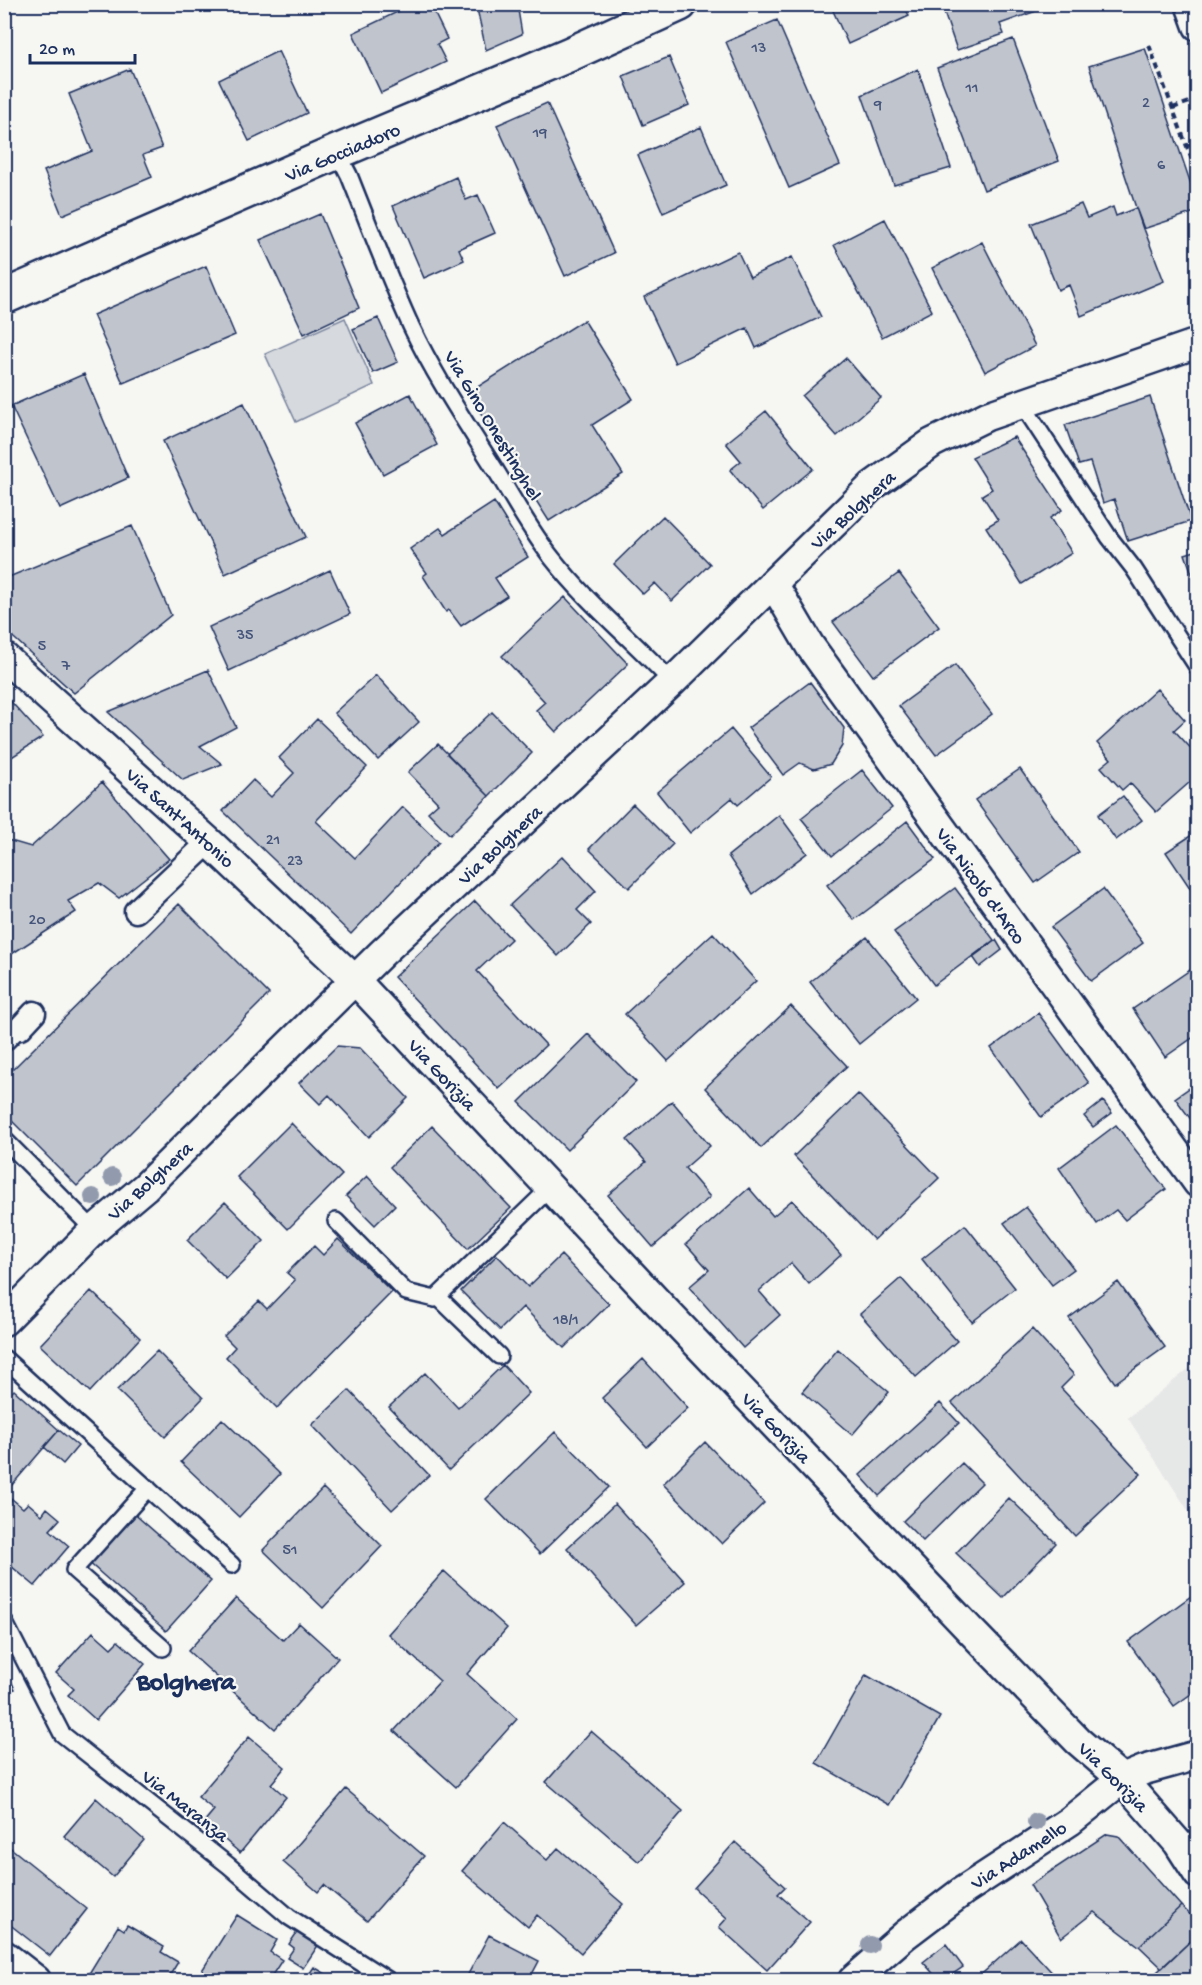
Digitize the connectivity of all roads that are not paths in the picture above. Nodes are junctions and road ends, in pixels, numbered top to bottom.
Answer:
1 (680, 4) edge
2 (1190, 4) edge
3 (1197, 26) edge
4 (337, 152) junction
5 (4, 297) edge
6 (1197, 343) edge
7 (1022, 404) junction
8 (773, 583) junction
9 (4, 657) edge
10 (1197, 668) edge
11 (672, 682) junction
12 (209, 842) junction
13 (136, 911) dead end
14 (355, 980) junction
15 (27, 1021) dead end
16 (4, 1044) edge
17 (4, 1139) edge
18 (1197, 1183) edge
19 (550, 1188) junction
20 (336, 1221) dead end
21 (94, 1230) junction
22 (438, 1297) junction
23 (4, 1321) edge
24 (499, 1356) dead end
25 (4, 1358) edge
26 (148, 1488) junction
27 (232, 1565) dead end
28 (4, 1621) edge
29 (163, 1648) dead end
30 (1197, 1755) edge
31 (1122, 1779) junction
32 (1197, 1874) edge
33 (4, 1954) edge
34 (36, 1980) edge
35 (388, 1980) edge
36 (853, 1980) edge

1 - 4 street, Via Gocciadoro
2 - 3 street
4 - 5 street, Via Gocciadoro
4 - 11 lane, Via Gino Onestinghel
6 - 7 street, Via Bolghera
7 - 8 street, Via Bolghera
7 - 10 lane
8 - 11 street, Via Bolghera
8 - 18 street, Via Nicoló d'Arco
9 - 12 street, Via Sant'Antonio
11 - 14 street, Via Bolghera
12 - 13 street
12 - 14 street, Via Sant'Antonio
14 - 19 street, Via Gorizia
14 - 21 street, Via Bolghera
15 - 16 lane
17 - 21 lane
19 - 22 lane
19 - 31 street, Via Gorizia
20 - 22 lane
21 - 23 street, Via Bolghera
22 - 24 lane
25 - 26 lane
26 - 27 lane
26 - 29 lane
28 - 35 lane, Via Maranza
30 - 31 street, Via Adamello
31 - 32 street, Via Gorizia
31 - 36 street, Via Adamello
33 - 34 street

